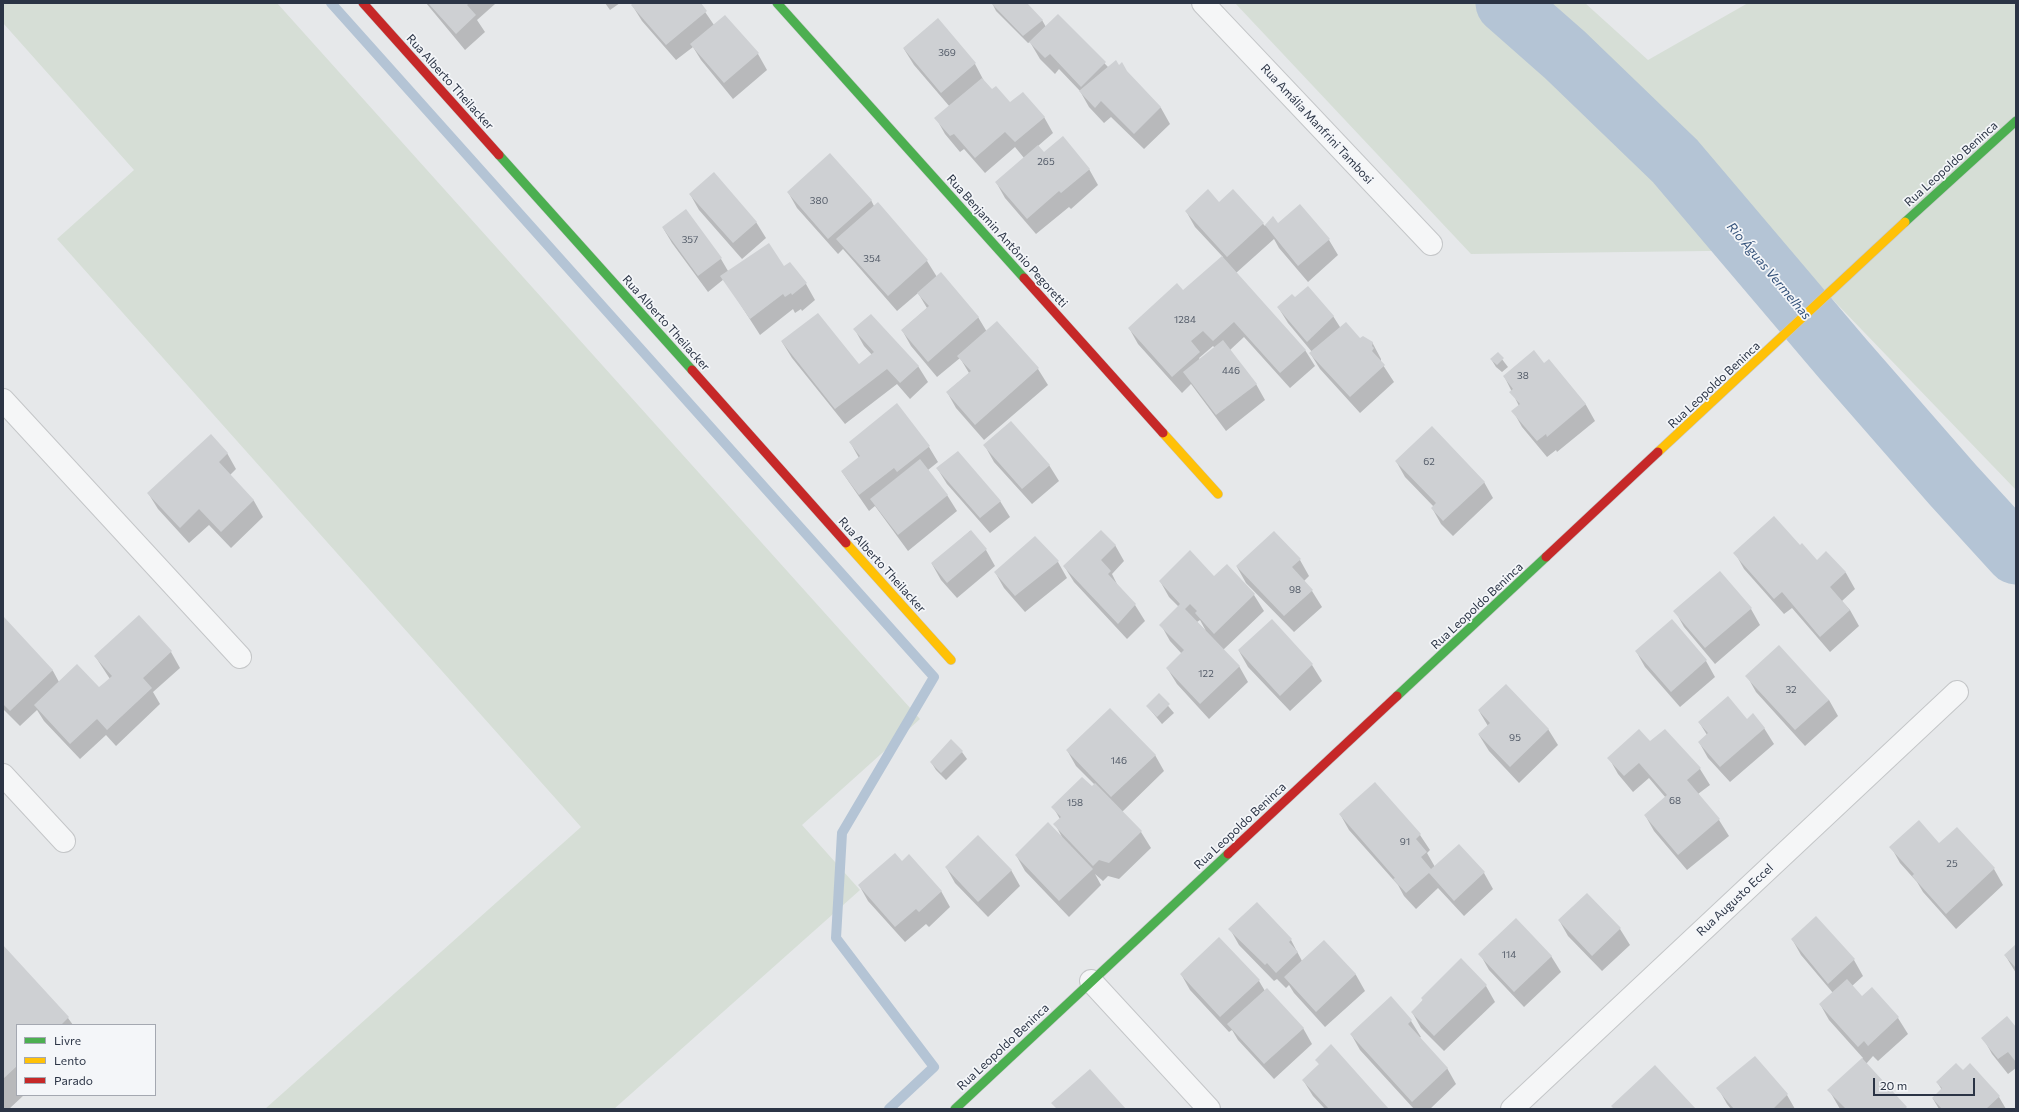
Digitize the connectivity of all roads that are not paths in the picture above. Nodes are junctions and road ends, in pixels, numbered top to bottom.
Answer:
1 (363, 3) edge
2 (777, 3) edge
3 (1203, 3) edge
4 (2016, 121) edge
5 (1431, 244) dead end
6 (3, 400) edge
7 (1218, 494) dead end
8 (240, 658) dead end
9 (951, 660) dead end
10 (1957, 692) dead end
11 (3, 775) edge
12 (64, 841) dead end
13 (1090, 982) junction
14 (955, 1109) edge
15 (1209, 1109) edge
16 (1512, 1109) edge

1 - 9 street, Rua Alberto Theilacker
2 - 7 street, Rua Benjamin Antônio Pegoretti
3 - 5 street, Rua Amália Manfrini Tambosi
4 - 13 street, Rua Leopoldo Beninca
6 - 8 street
10 - 16 street, Rua Augusto Eccel
11 - 12 street
13 - 14 street, Rua Leopoldo Beninca
13 - 15 street

